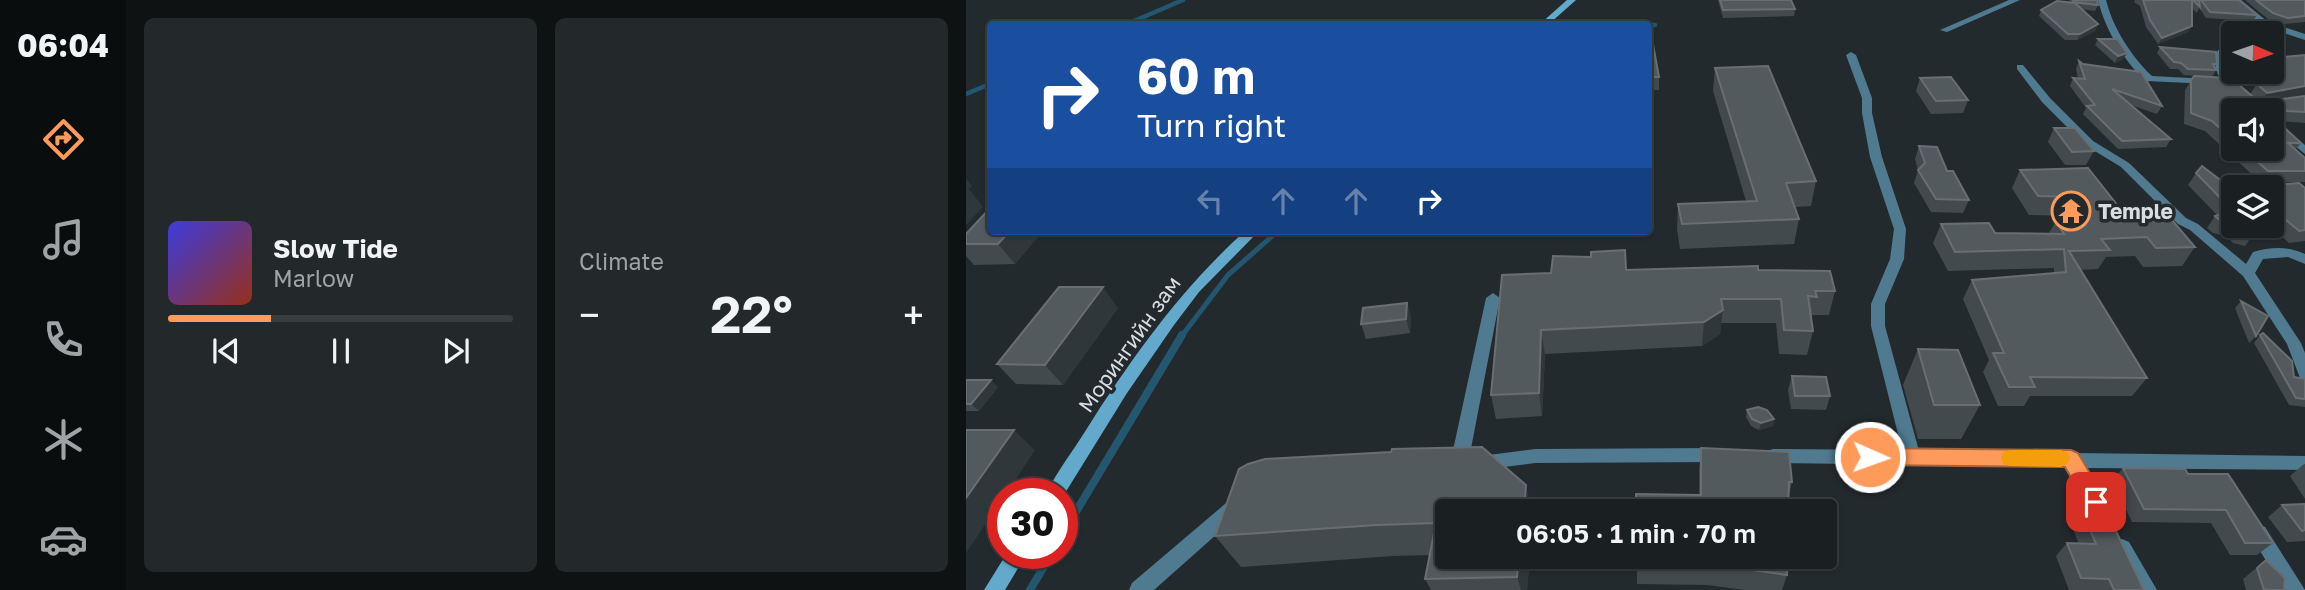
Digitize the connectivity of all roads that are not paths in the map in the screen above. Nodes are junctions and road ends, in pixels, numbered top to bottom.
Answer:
1 (1572, 0) edge
2 (2016, 0) edge
3 (2102, 0) edge
4 (2236, 0) edge
5 (1548, 21) edge
6 (2261, 21) edge
7 (1944, 30) dead end
8 (2284, 30) edge
9 (2305, 37) edge
10 (2221, 51) edge
11 (1851, 55) dead end
12 (2020, 67) dead end
13 (2221, 74) edge
14 (2221, 83) edge
15 (2230, 84) edge
16 (2247, 98) edge
17 (2284, 133) edge
18 (2305, 151) edge
19 (1248, 235) edge
20 (2305, 260) edge
21 (2248, 272) junction
22 (1493, 298) dead end
23 (2305, 374) edge
24 (1912, 458) junction
25 (2071, 458) junction
26 (2210, 460) junction
27 (2305, 463) edge
28 (1065, 478) edge
29 (2225, 482) edge
30 (1254, 495) edge
31 (2246, 514) edge
32 (1008, 569) edge
33 (994, 590) edge
34 (1139, 590) edge
35 (2147, 590) edge
36 (2295, 590) edge

1 - 5 main road
2 - 7 street
3 - 14 street
4 - 6 street
8 - 9 street
10 - 13 street
11 - 24 street
12 - 21 street
15 - 16 street
17 - 18 street
19 - 28 main road, Морингийн зам
20 - 21 street
21 - 23 street
22 - 24 street
24 - 25 street
25 - 26 street
25 - 35 street
26 - 27 street
26 - 29 street
30 - 34 street
31 - 36 street
32 - 33 main road

